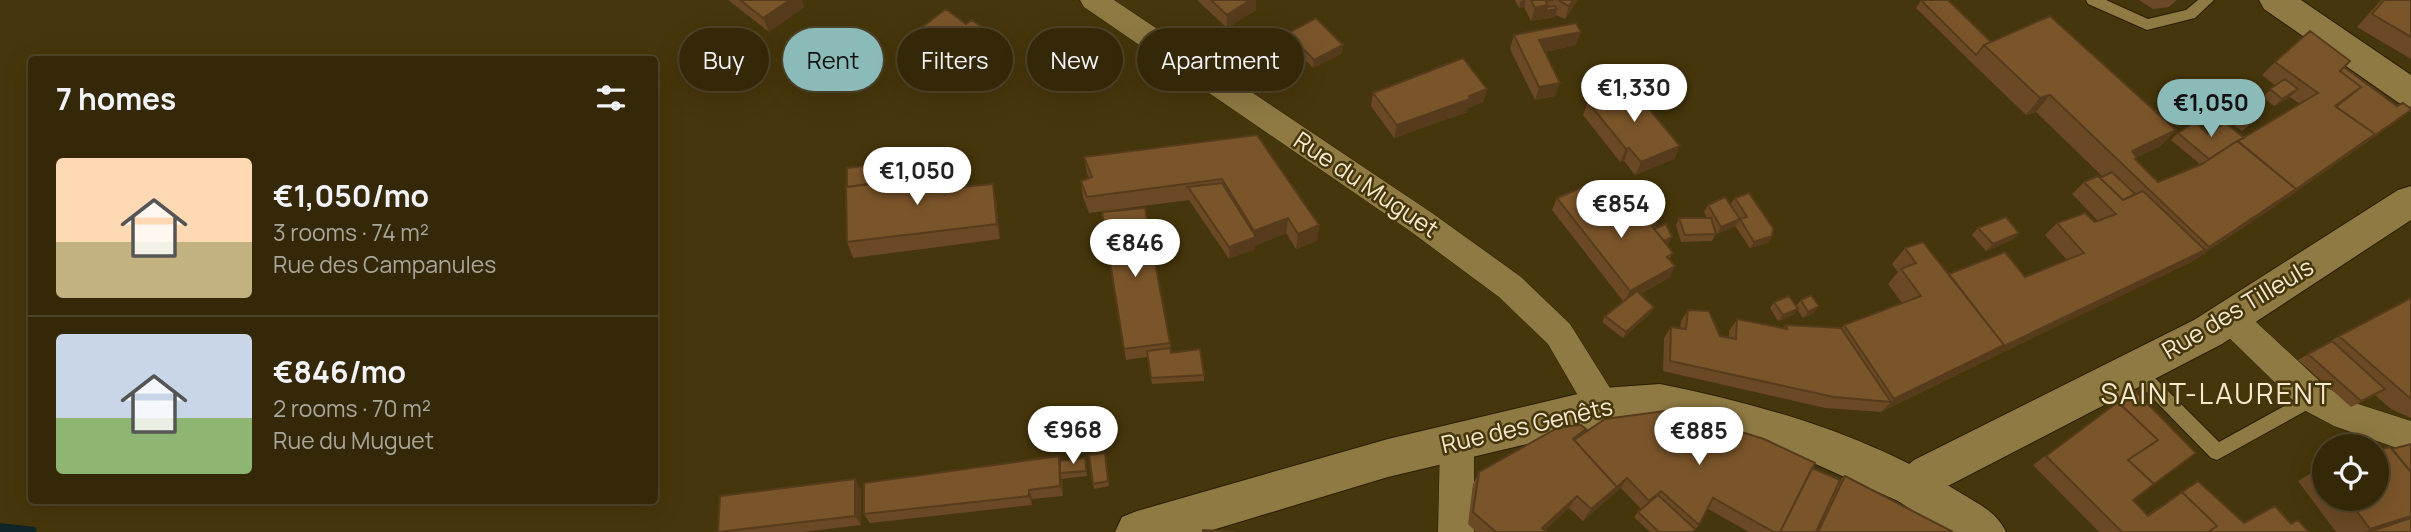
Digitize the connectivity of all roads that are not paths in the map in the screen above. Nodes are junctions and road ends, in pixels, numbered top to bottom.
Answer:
1 (1094, 0) edge
2 (2093, 0) edge
3 (2207, 0) edge
4 (2283, 2) edge
5 (2411, 93) edge
6 (2411, 201) edge
7 (2230, 318) junction
8 (2135, 369) junction
9 (2314, 398) junction
10 (1603, 407) junction
11 (2411, 437) edge
12 (1457, 443) junction
13 (1913, 487) junction
14 (1137, 532) edge
15 (1456, 532) edge
16 (1983, 532) edge

1 - 10 street, Rue du Muguet
2 - 3 lane
4 - 5 main road
6 - 7 main road, Rue des Tilleuls
7 - 8 main road, Rue des Tilleuls
7 - 9 street
8 - 9 lane
8 - 13 main road, Rue des Tilleuls
9 - 11 street
10 - 12 main road, Rue des Genêts
10 - 13 main road, Rue des Genêts
12 - 14 main road, Rue des Genêts
12 - 15 street
13 - 16 main road, Rue des Genêts

